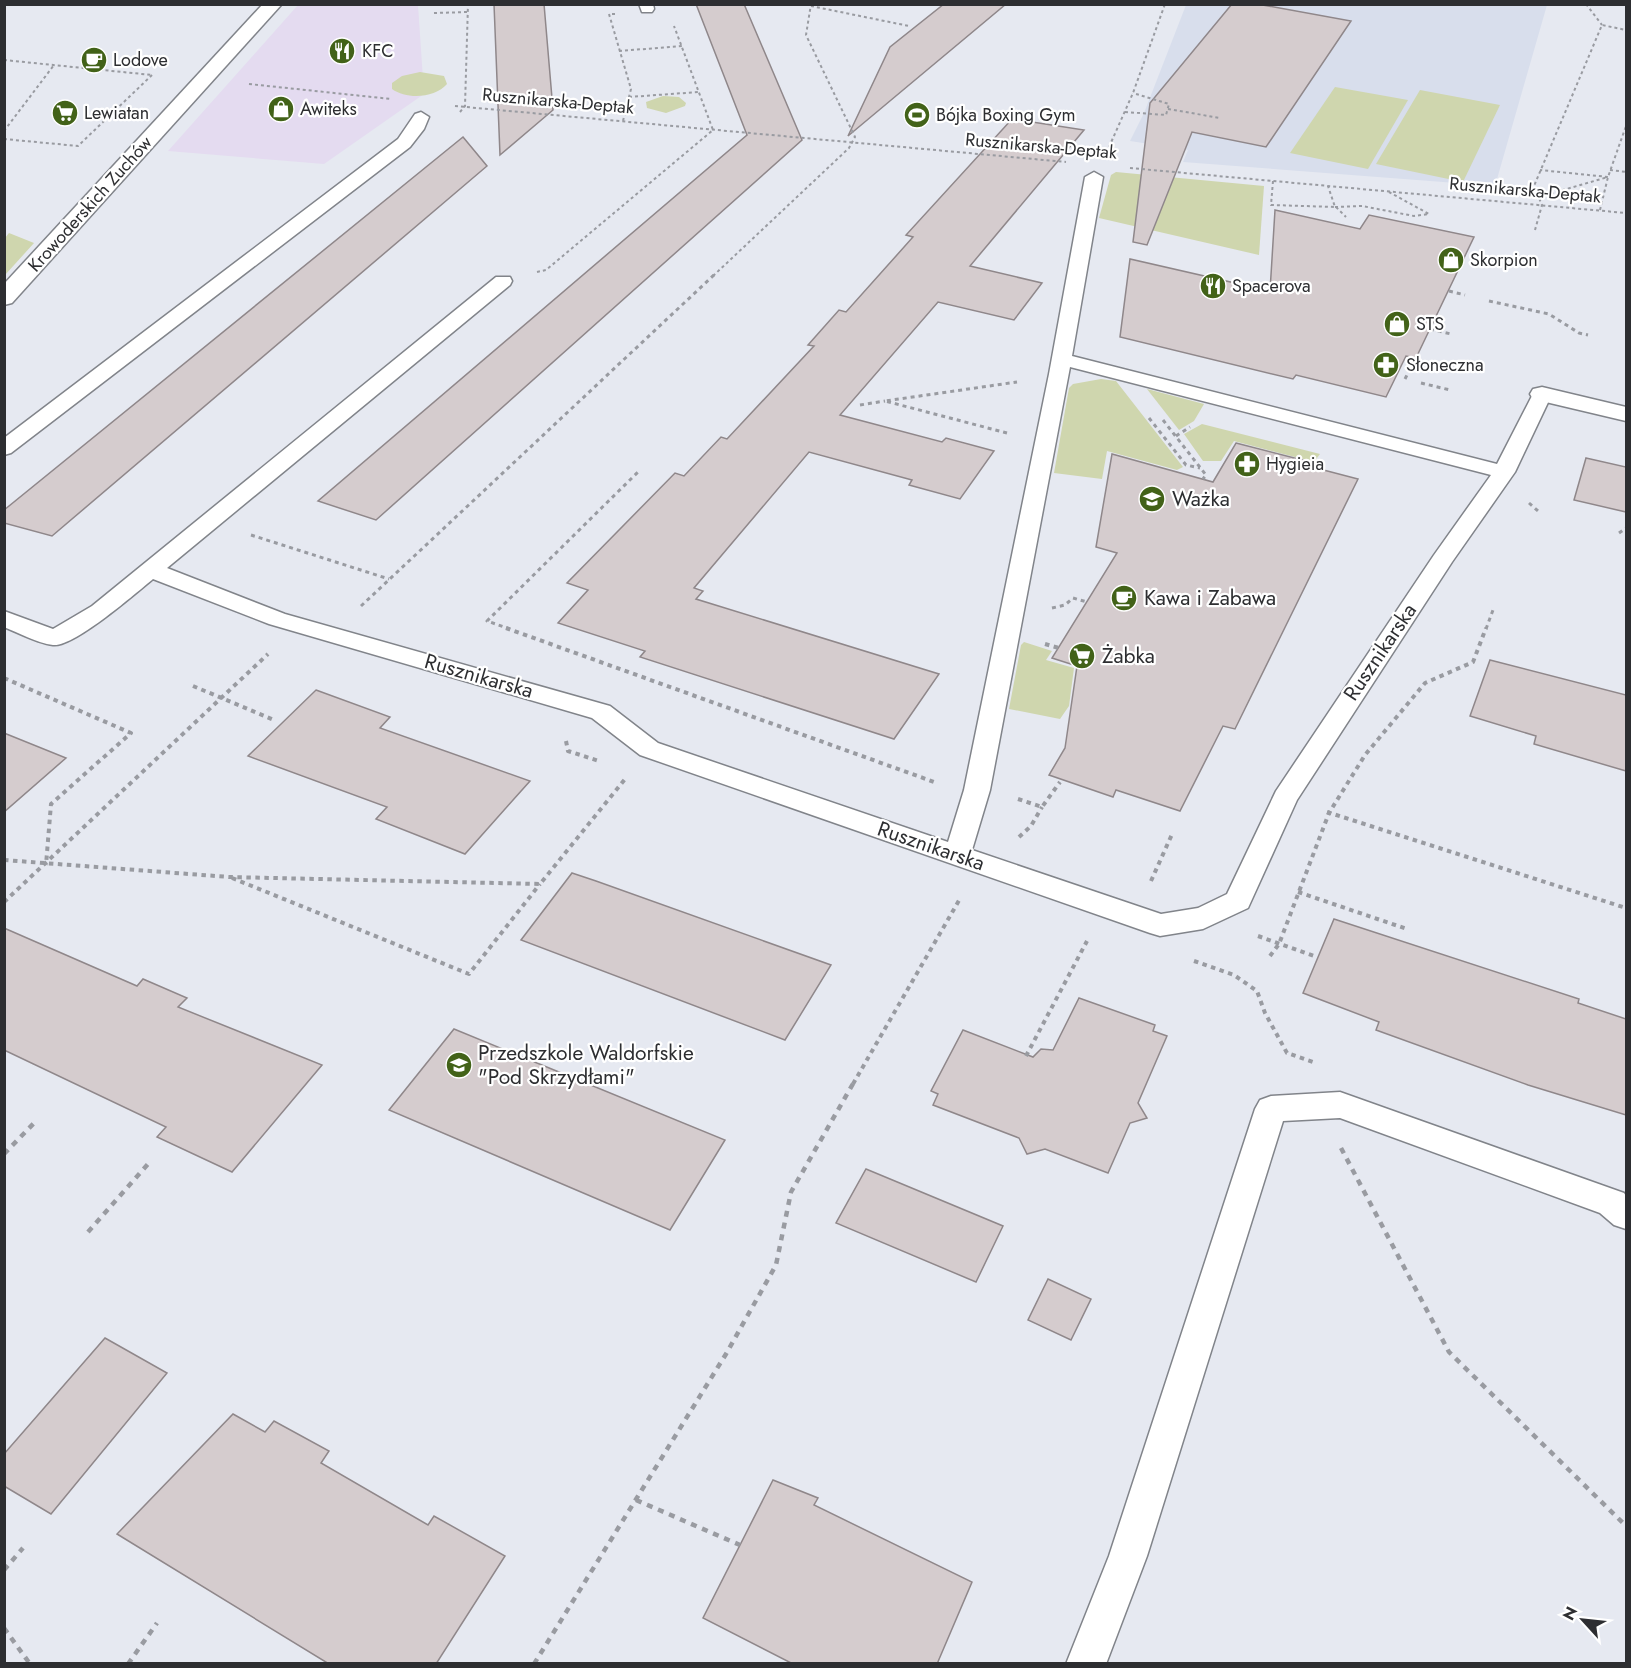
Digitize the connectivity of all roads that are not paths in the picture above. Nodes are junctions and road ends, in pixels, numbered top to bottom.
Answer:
1 (273, 4) edge
2 (421, 117) dead end
3 (1095, 177) dead end
4 (503, 281) road end
5 (4, 298) edge
6 (1060, 367) junction
7 (1542, 394) joint
8 (1626, 414) edge
9 (4, 449) edge
10 (1504, 472) junction
11 (151, 570) junction
12 (4, 618) edge
13 (969, 860) junction
14 (1626, 1215) edge
15 (1086, 1664) edge

1 - 5 street, Krowoderskich Zuchów
2 - 9 lane
3 - 6 lane
4 - 11 lane
6 - 10 lane
6 - 13 lane
7 - 8 street, Rusznikarska
7 - 10 lane, Rusznikarska
10 - 13 lane, Rusznikarska
11 - 12 lane
11 - 13 lane, Rusznikarska
14 - 15 lane

